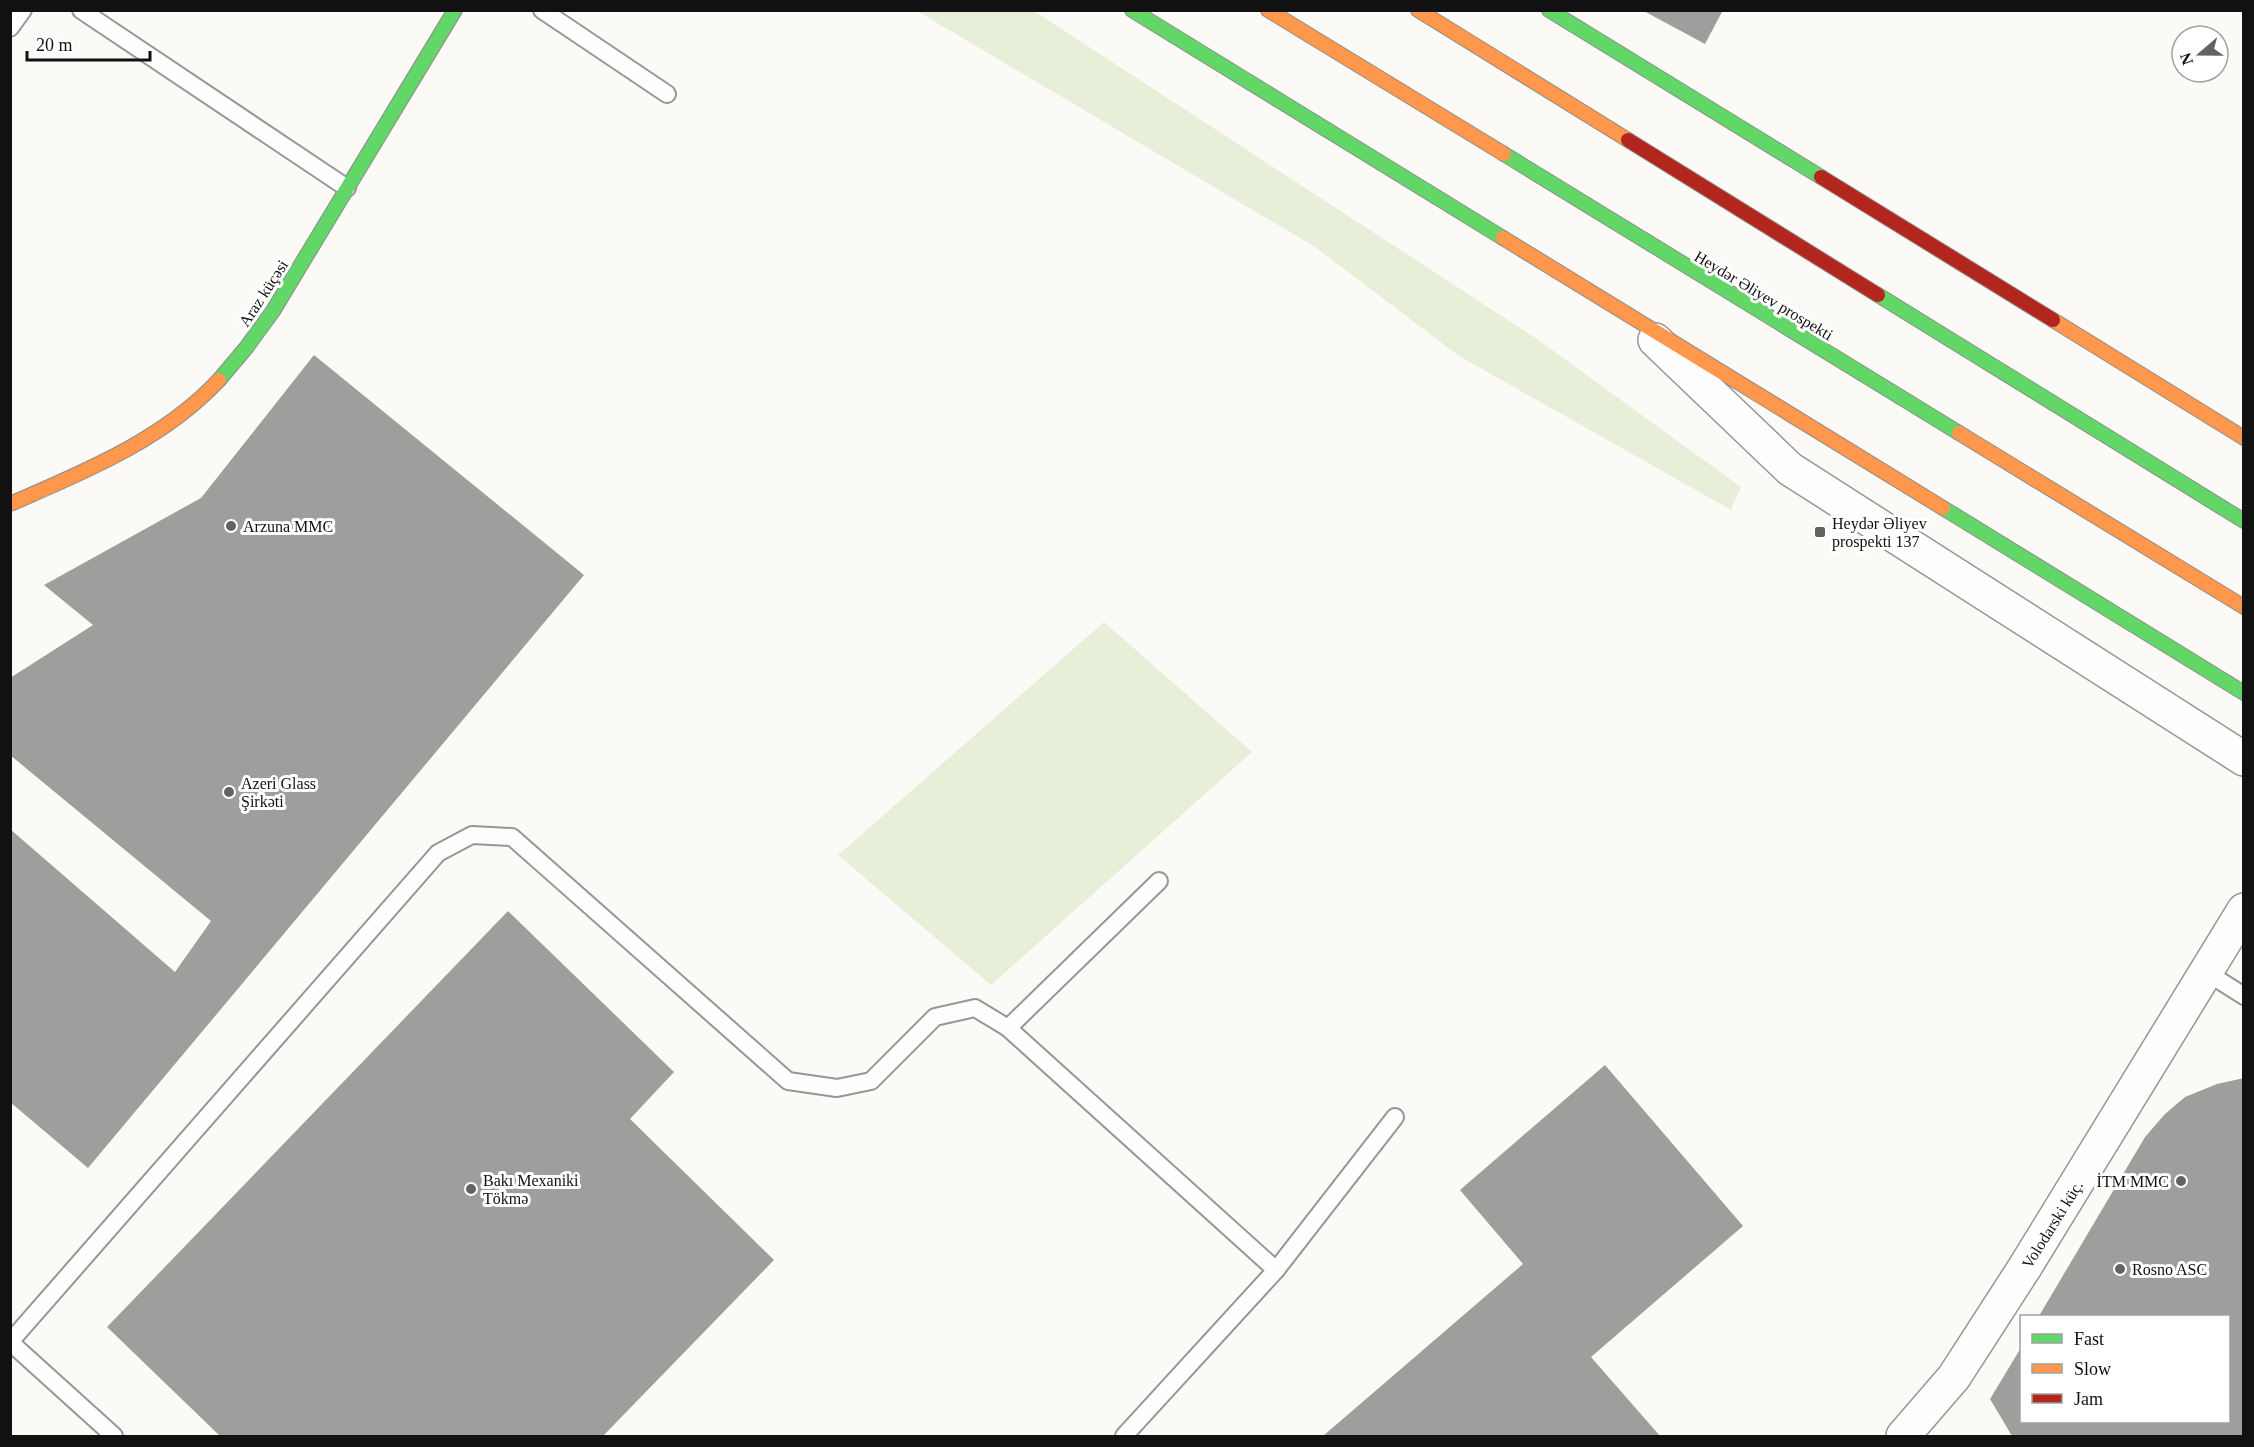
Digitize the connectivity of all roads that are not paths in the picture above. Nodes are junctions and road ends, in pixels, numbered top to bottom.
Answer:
1 (23, 10) edge
2 (81, 10) edge
3 (455, 10) edge
4 (542, 10) edge
5 (1132, 10) edge
6 (1268, 10) edge
7 (1418, 10) edge
8 (1549, 10) edge
9 (10, 28) edge
10 (667, 94) dead end
11 (347, 188) junction
12 (1632, 318) junction
13 (2244, 438) edge
14 (10, 504) edge
15 (2244, 521) edge
16 (2244, 607) edge
17 (2244, 693) edge
18 (2244, 759) edge
19 (1159, 881) dead end
20 (2244, 910) edge
21 (2206, 972) junction
22 (2244, 996) edge
23 (1008, 1028) junction
24 (1395, 1117) dead end
25 (1276, 1270) junction
26 (10, 1342) edge
27 (1914, 1433) edge
28 (114, 1437) edge
29 (1125, 1437) edge

1 - 9 lane
2 - 11 lane
3 - 11 main road, Araz küçəsi
4 - 10 lane
5 - 12 main road
6 - 16 main road, Heydər Əliyev prospekti
7 - 15 main road
8 - 13 main road
11 - 14 main road, Araz küçəsi
12 - 17 main road
12 - 18 street
19 - 23 lane
20 - 21 street, Volodarski küç.
21 - 22 lane
21 - 27 street, Volodarski küç.
23 - 25 lane
23 - 26 lane
24 - 25 lane
25 - 29 lane
26 - 28 lane

